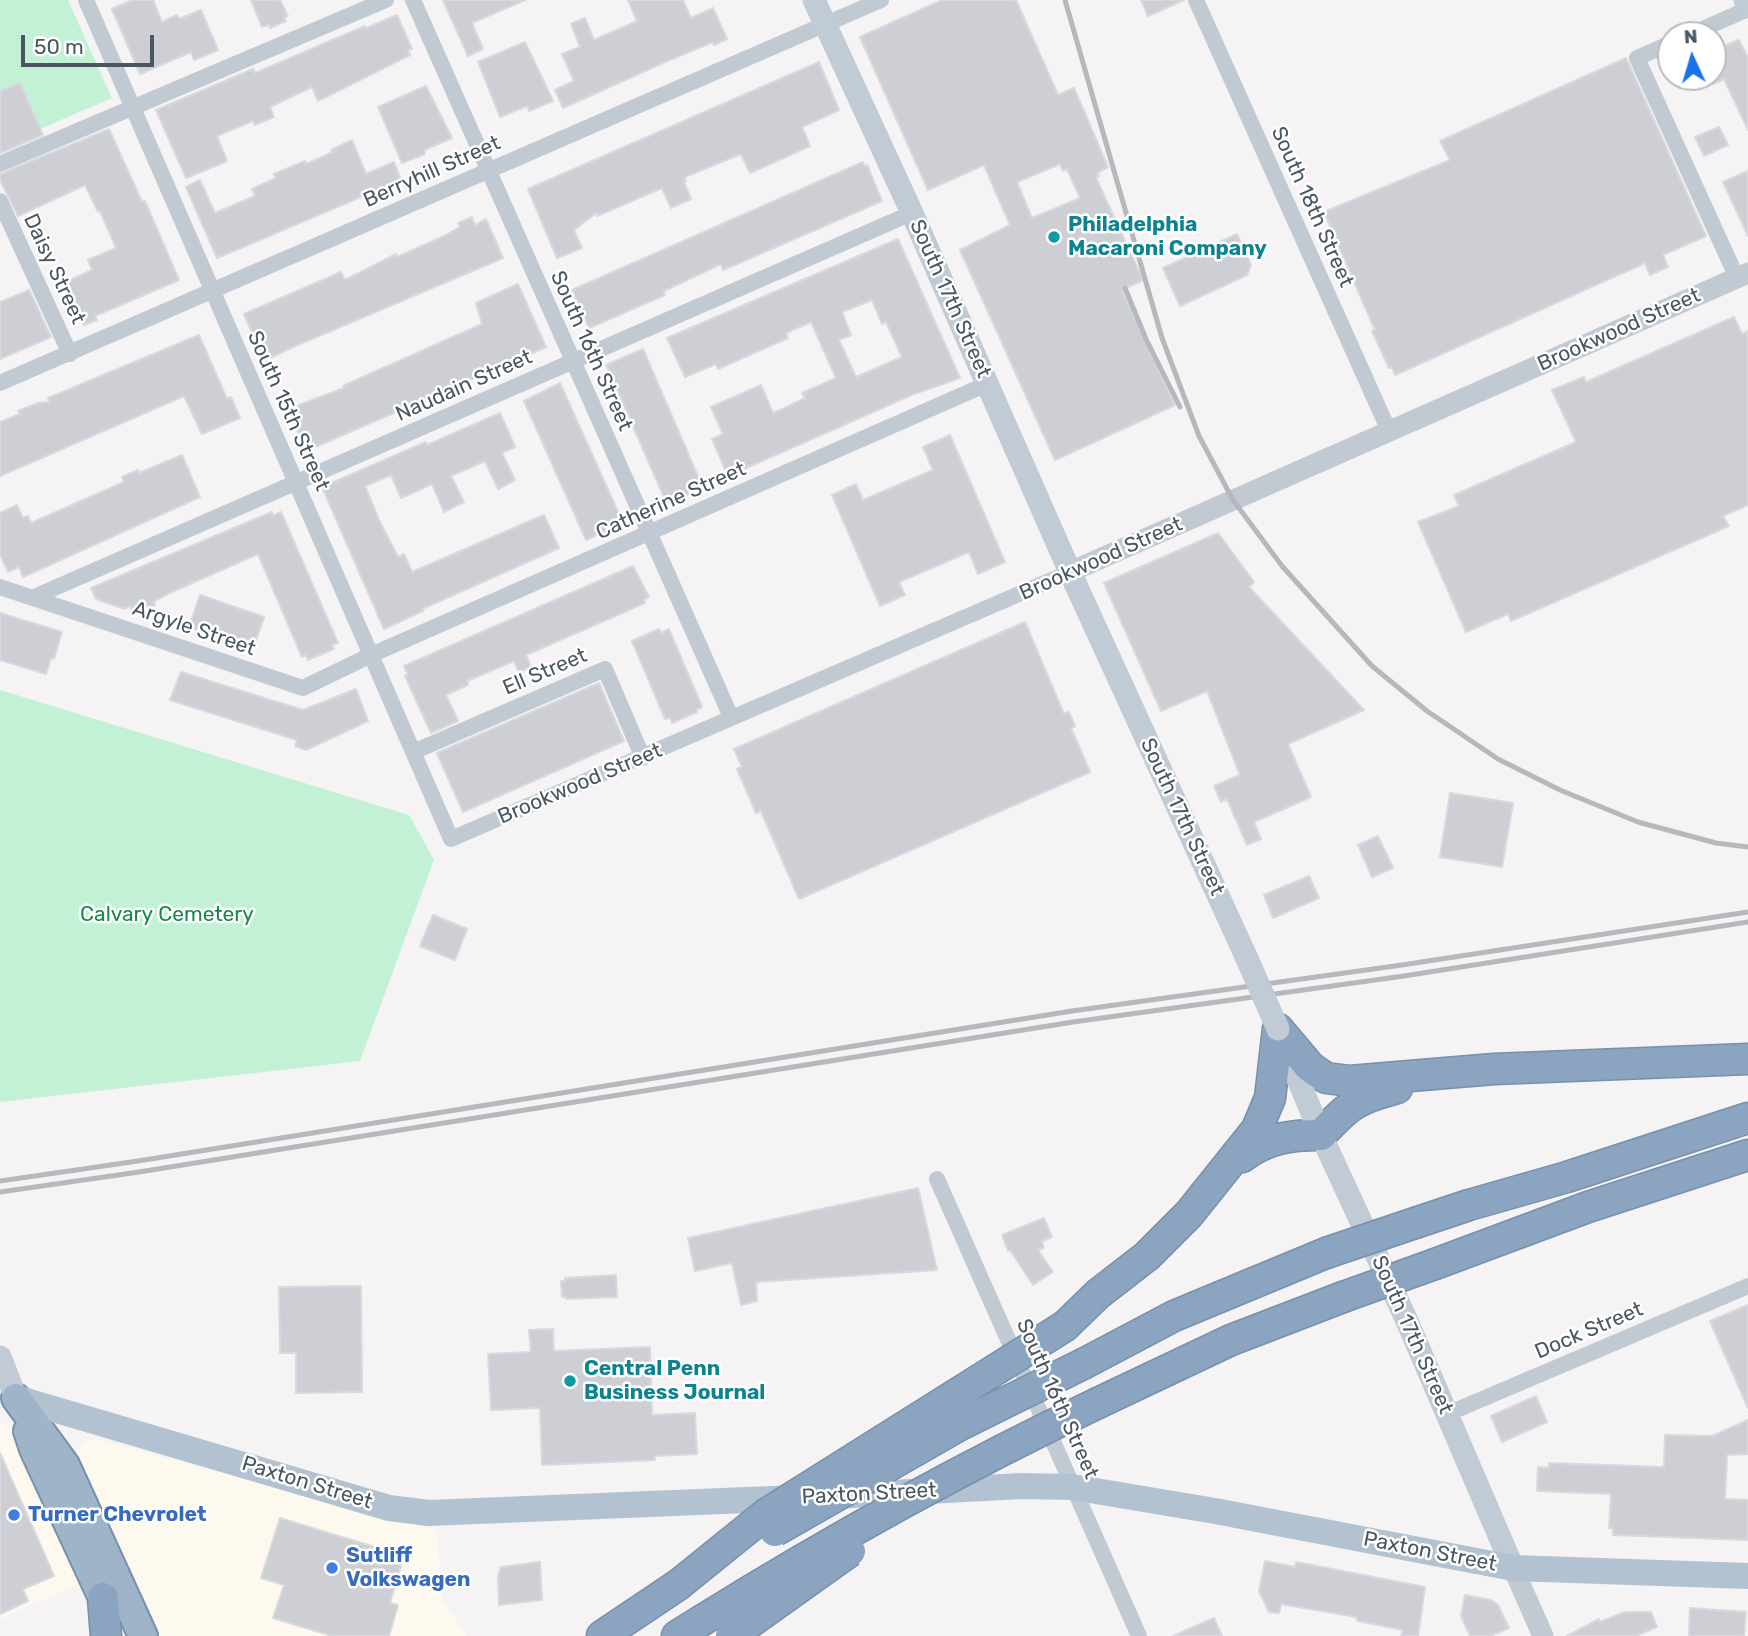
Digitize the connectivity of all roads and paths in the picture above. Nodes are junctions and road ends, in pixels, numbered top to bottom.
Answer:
1 (86, 0) edge
2 (386, 0) edge
3 (413, 0) edge
4 (814, 0) edge
5 (881, 0) edge
6 (1745, 0) edge
7 (1200, 1) edge
8 (1748, 8) edge
9 (1720, 21) edge
10 (825, 25) junction
11 (1657, 49) edge
12 (132, 107) junction
13 (0, 164) edge
14 (489, 170) junction
15 (0, 201) edge
16 (912, 213) junction
17 (1742, 275) edge
18 (213, 292) junction
19 (70, 354) junction
20 (573, 361) junction
21 (0, 383) edge
22 (987, 384) junction
23 (1390, 431) junction
24 (296, 483) junction
25 (649, 533) junction
26 (1070, 572) junction
27 (0, 587) edge
28 (34, 597) junction
29 (371, 655) junction
30 (731, 718) junction
31 (413, 752) junction
32 (643, 758) junction
33 (451, 839) joint
34 (1278, 1029) junction
35 (1748, 1059) edge
36 (1494, 1069) junction
37 (1748, 1118) edge
38 (1321, 1135) junction
39 (1748, 1155) edge
40 (1227, 1168) junction
41 (937, 1179) dead end
42 (1748, 1286) edge
43 (0, 1357) edge
44 (8, 1399) edge
45 (1447, 1414) junction
46 (1042, 1429) junction
47 (1072, 1487) junction
48 (1513, 1568) junction
49 (1748, 1576) edge
50 (678, 1585) junction
51 (103, 1598) junction
52 (689, 1628) edge
53 (106, 1636) edge
54 (118, 1636) edge
55 (143, 1636) edge
56 (601, 1636) edge
57 (731, 1636) edge
58 (1139, 1636) edge
59 (1543, 1636) edge

1 - 12 street, South 15th Street
2 - 12 street
3 - 14 street, South 16th Street
4 - 10 main road, South 17th Street
5 - 10 street, Berryhill Street
6 - 8 main road
7 - 23 street, South 18th Street
8 - 9 street
10 - 14 street, Berryhill Street
10 - 16 main road, South 17th Street
11 - 17 street
12 - 13 street
12 - 18 street, South 15th Street
14 - 18 street, Berryhill Street
14 - 20 street, South 16th Street
15 - 19 street, Daisy Street
16 - 20 street, Naudain Street
16 - 22 main road, South 17th Street
17 - 23 street, Brookwood Street
18 - 19 street, Berryhill Street
18 - 24 street, South 15th Street
19 - 21 street, Berryhill Street
20 - 24 street, Naudain Street
20 - 25 street, South 16th Street
22 - 25 street, Catherine Street
22 - 26 main road, South 17th Street
23 - 26 street, Brookwood Street
24 - 28 street, Naudain Street
24 - 29 street, South 15th Street
25 - 29 street, Catherine Street
25 - 30 street, South 16th Street
26 - 30 street, Brookwood Street
26 - 34 main road, South 17th Street, bridge
27 - 28 street, Argyle Street
28 - 29 street, Argyle Street
29 - 31 street, South 15th Street
30 - 32 street, Brookwood Street
31 - 32 street, Ell Street
31 - 33 street, South 15th Street
32 - 33 street, Brookwood Street
34 - 36 highway
34 - 38 main road, South 17th Street
34 - 40 highway
35 - 36 highway
36 - 38 highway
37 - 50 highway, bridge
38 - 40 highway
38 - 45 main road, South 17th Street
39 - 46 highway, bridge
40 - 50 highway, bridge
41 - 47 street, South 16th Street
42 - 45 street, Dock Street
43 - 44 main road
44 - 47 main road, Paxton Street
44 - 51 highway
44 - 55 highway
45 - 48 main road, South 17th Street
46 - 52 highway, bridge
46 - 57 highway, bridge
47 - 48 main road, Paxton Street
47 - 58 street, South 16th Street
48 - 49 main road, Paxton Street
48 - 59 street, South 17th Street
50 - 56 highway
51 - 53 highway
51 - 54 highway

